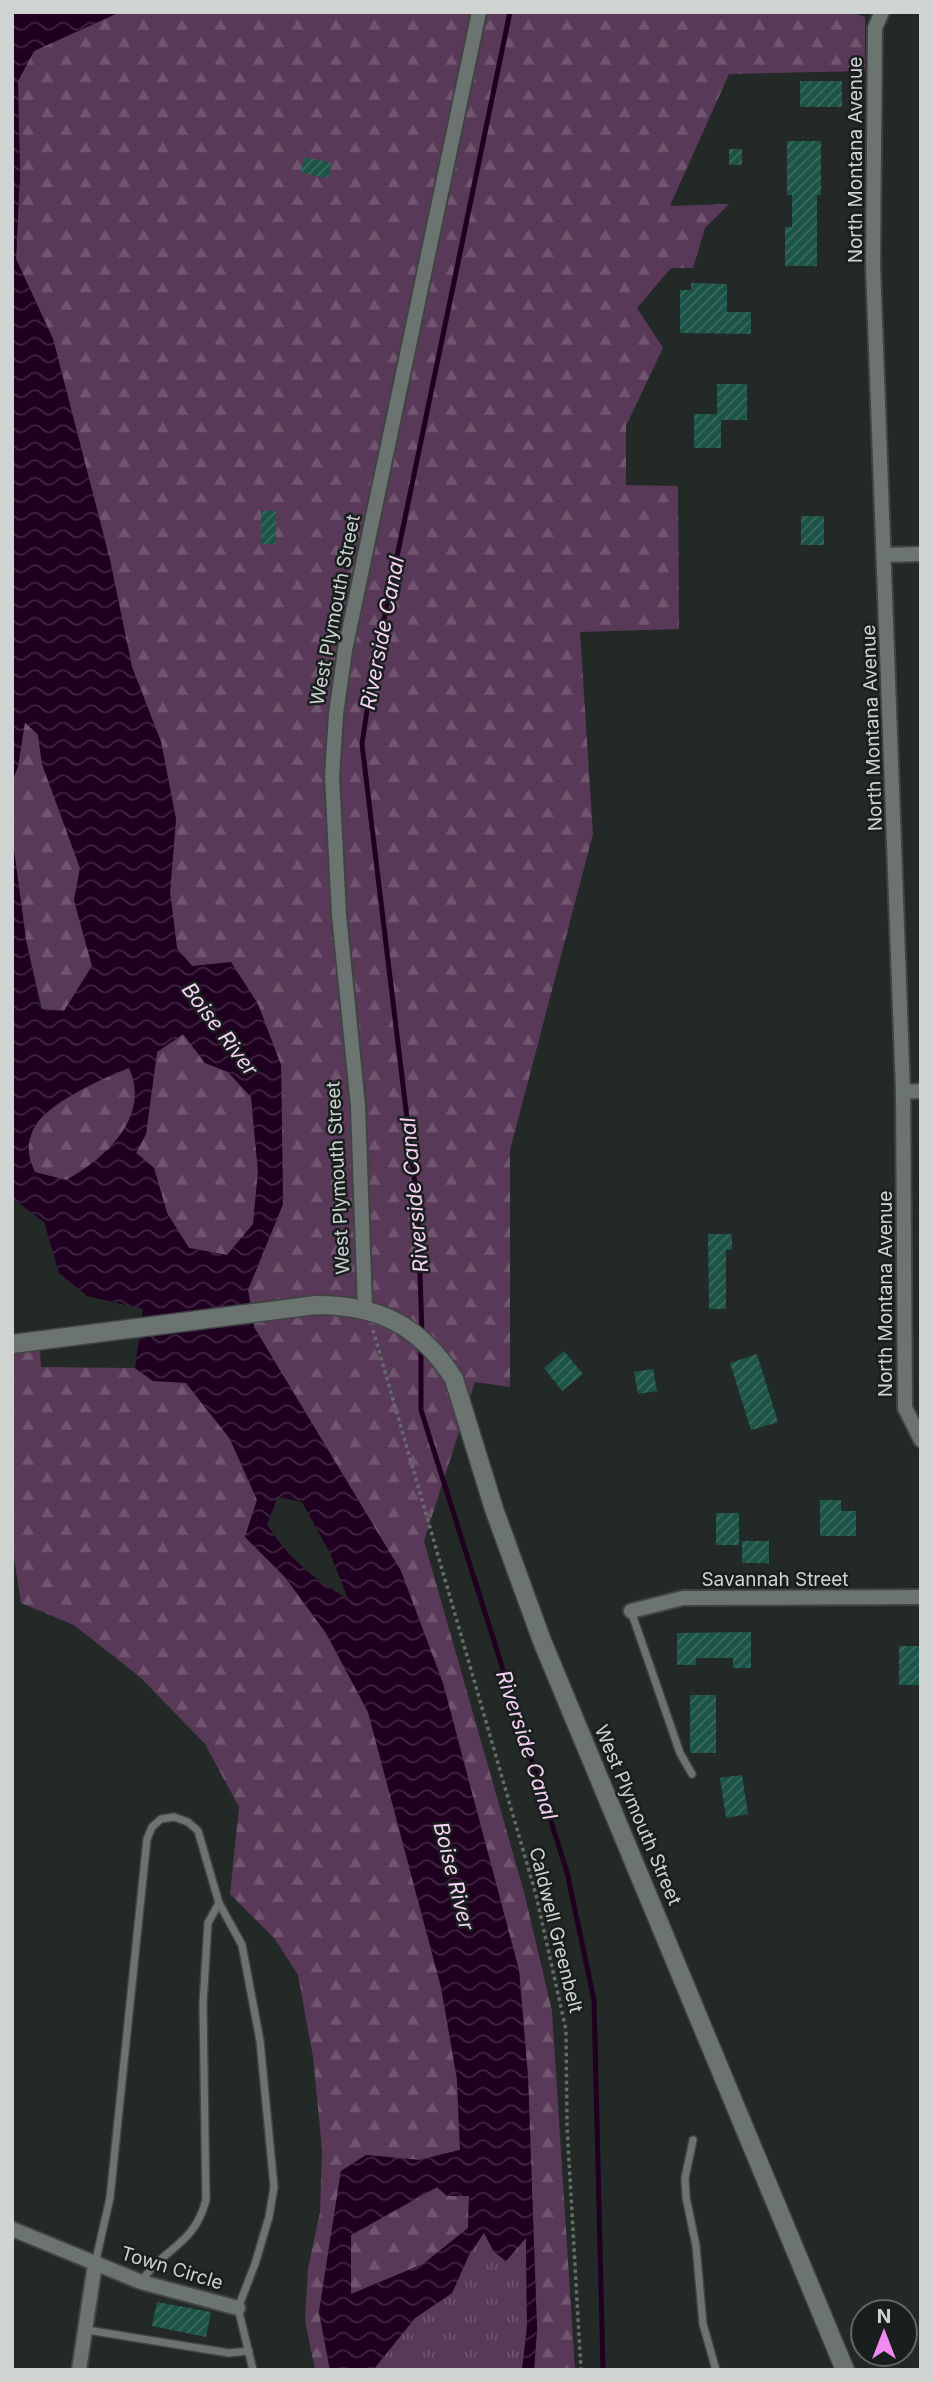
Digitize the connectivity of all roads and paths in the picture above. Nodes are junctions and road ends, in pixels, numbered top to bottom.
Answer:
1 (479, 12) edge
2 (882, 12) edge
3 (921, 554) edge
4 (886, 555) junction
5 (902, 1091) junction
6 (921, 1091) edge
7 (365, 1308) junction
8 (12, 1344) edge
9 (921, 1440) edge
10 (921, 1597) edge
11 (631, 1611) joint
12 (692, 1774) dead end
13 (219, 1903) junction
14 (693, 2140) dead end
15 (12, 2229) edge
16 (95, 2264) junction
17 (141, 2281) junction
18 (238, 2308) junction
19 (87, 2330) junction
20 (249, 2351) junction
21 (79, 2370) edge
22 (253, 2370) edge
23 (581, 2370) edge
24 (716, 2370) edge
25 (845, 2370) edge

1 - 7 street, West Plymouth Street
2 - 4 street, North Montana Avenue
3 - 4 street
4 - 5 street, North Montana Avenue
5 - 6 street
5 - 9 street, North Montana Avenue
7 - 8 street, West Plymouth Street
7 - 23 path, Caldwell Greenbelt
7 - 25 street, West Plymouth Street
10 - 11 street, Savannah Street
11 - 12 lane
13 - 16 lane
13 - 17 lane
13 - 18 lane
14 - 24 lane
15 - 16 street, Town Circle
16 - 17 street, Town Circle
16 - 19 street, Town Circle
17 - 18 street, Town Circle
18 - 20 lane
19 - 20 lane
19 - 21 street, Town Circle
20 - 22 lane

